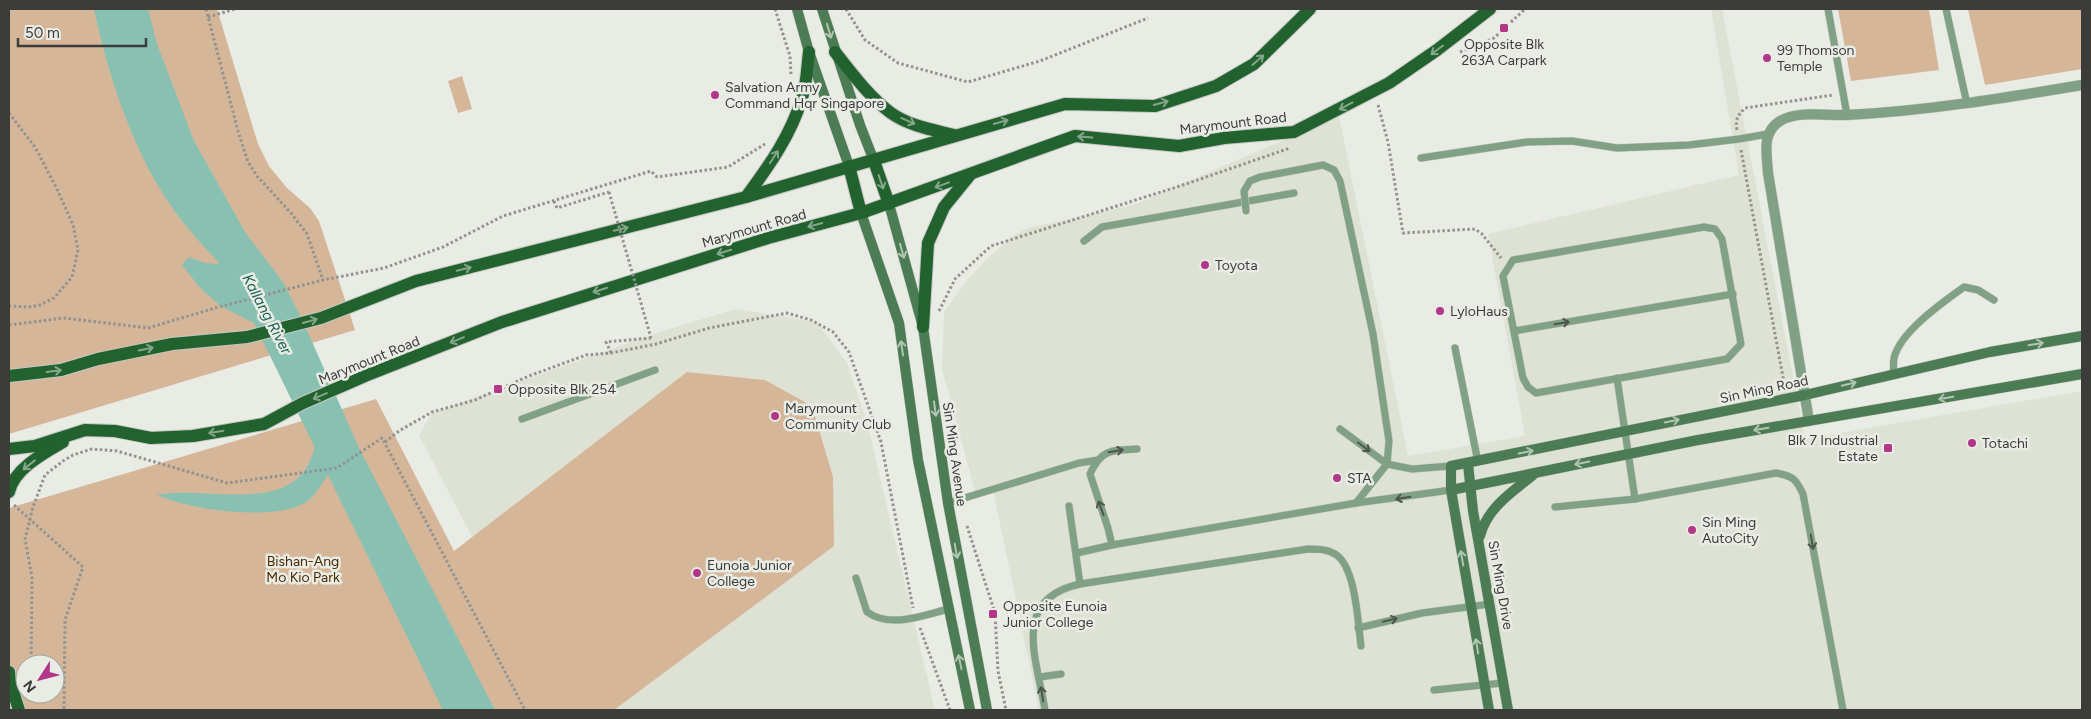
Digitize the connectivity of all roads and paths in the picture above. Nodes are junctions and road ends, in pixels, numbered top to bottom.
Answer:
1 (206, 9) edge
2 (235, 9) edge
3 (775, 9) edge
4 (798, 9) edge
5 (822, 9) edge
6 (846, 9) edge
7 (1310, 9) edge
8 (1490, 9) edge
9 (1828, 9) edge
10 (1946, 9) edge
11 (208, 17) junction
12 (1148, 18) dead end
13 (809, 52) junction
14 (835, 52) junction
15 (791, 83) dead end
16 (2082, 85) edge
17 (1967, 104) junction
18 (1378, 105) dead end
19 (9, 113) edge
20 (1847, 115) junction
21 (1768, 134) junction
22 (954, 135) junction
23 (772, 140) dead end
24 (1293, 147) dead end
25 (1421, 158) dead end
26 (874, 161) junction
27 (849, 166) junction
28 (970, 175) junction
29 (1294, 193) dead end
30 (746, 196) junction
31 (554, 200) junction
32 (889, 204) junction
33 (1246, 210) dead end
34 (861, 213) junction
35 (1084, 241) dead end
36 (1508, 268) junction
37 (955, 279) dead end
38 (323, 280) junction
39 (1733, 294) junction
40 (1994, 300) dead end
41 (9, 306) edge
42 (9, 325) edge
43 (923, 327) junction
44 (1514, 331) junction
45 (2082, 336) edge
46 (1455, 348) dead end
47 (611, 354) junction
48 (654, 370) dead end
49 (1894, 374) junction
50 (2082, 374) edge
51 (9, 376) edge
52 (1617, 378) junction
53 (1805, 395) junction
54 (522, 419) dead end
55 (1809, 421) junction
56 (1340, 429) dead end
57 (85, 430) junction
58 (1626, 431) junction
59 (385, 442) junction
60 (9, 449) edge
61 (1137, 449) dead end
62 (1629, 454) junction
63 (1098, 460) junction
64 (1473, 463) junction
65 (1387, 464) junction
66 (1450, 466) junction
67 (1536, 473) junction
68 (1470, 486) junction
69 (1451, 490) junction
70 (9, 492) edge
71 (1635, 499) junction
72 (9, 500) edge
73 (959, 500) junction
74 (948, 503) junction
75 (1356, 503) junction
76 (1069, 506) dead end
77 (1555, 507) dead end
78 (30, 519) junction
79 (1479, 540) junction
80 (1112, 546) junction
81 (1077, 553) junction
82 (856, 578) dead end
83 (1080, 584) junction
84 (1490, 604) junction
85 (1471, 606) junction
86 (949, 609) junction
87 (916, 616) junction
88 (1358, 628) junction
89 (1361, 646) dead end
90 (31, 654) edge
91 (9, 672) edge
92 (1060, 674) dead end
93 (1040, 677) junction
94 (1503, 683) junction
95 (1484, 686) junction
96 (1434, 690) dead end
97 (20, 710) edge
98 (64, 710) edge
99 (525, 710) edge
100 (950, 710) edge
101 (970, 710) edge
102 (987, 710) edge
103 (1006, 710) edge
104 (1045, 710) edge
105 (1488, 710) edge
106 (1508, 710) edge
107 (1843, 710) edge

1 - 11 path
2 - 11 path
3 - 15 path
4 - 13 street
5 -> 14 street
6 - 12 path
22 -> 7 main road
8 -> 28 main road, Marymount Road
9 - 20 lane
10 - 17 lane
11 - 38 path
13 - 27 street
30 -> 13 main road
14 -> 22 main road
14 - 26 street
16 - 17 street
17 - 20 street
18 - 36 path
19 - 41 path
20 - 21 street
21 - 25 lane
21 - 53 street
22 - 26 main road
23 - 31 path
24 - 37 path
26 - 27 main road
26 -> 32 main road
27 - 30 main road
27 - 34 main road
28 -> 32 main road, Marymount Road
28 - 43 main road
29 - 35 lane
51 -> 30 main road
31 - 38 path
31 - 47 path, bridge
32 - 34 main road, Marymount Road
32 -> 43 street, Sin Ming Avenue
33 - 65 lane, bridge
34 -> 57 main road, Marymount Road
86 -> 34 street
36 - 39 lane
36 - 44 lane
38 - 42 path
44 -> 39 lane
39 - 52 lane
40 - 49 lane
43 -> 74 street, Sin Ming Avenue
44 - 52 lane
49 -> 45 street, Sin Ming Road
46 - 64 lane
47 - 59 path
47 - 87 path
48 - 54 lane
53 -> 49 street, Sin Ming Road
50 -> 55 street
52 - 58 lane
53 - 55 street
58 -> 53 street, Sin Ming Road
55 -> 62 street
56 -> 65 lane
57 - 60 main road, Marymount Road
57 -> 70 main road
58 - 62 lane
64 -> 58 street, Sin Ming Road
59 - 78 path
59 - 99 path
63 -> 61 lane
62 -> 67 street
62 - 71 lane
63 - 73 lane
80 -> 63 lane
64 - 66 street, Sin Ming Road
64 - 68 street, Sin Ming Drive
65 - 66 lane
65 - 75 lane
66 - 69 street
67 - 68 street
67 - 79 street
68 - 69 street
68 - 79 street, Sin Ming Drive
69 -> 75 lane
85 -> 69 street
71 - 77 lane
71 -> 107 lane
72 - 78 path
73 - 74 lane
73 - 103 path
74 -> 102 street, Sin Ming Avenue
75 - 80 lane
76 - 81 lane
78 - 90 path
78 - 98 path
79 - 84 street, Sin Ming Drive
80 - 81 lane
81 - 83 lane
82 - 87 lane
83 - 88 lane
83 - 93 lane
84 - 85 lane
84 - 94 street, Sin Ming Drive
88 -> 85 lane
95 -> 85 street
86 - 87 lane
101 -> 86 street
87 - 100 path
88 - 89 lane
91 - 97 main road
92 - 93 lane
104 -> 93 lane
94 - 95 lane
94 - 106 street, Sin Ming Drive
95 - 96 lane
95 - 105 street

